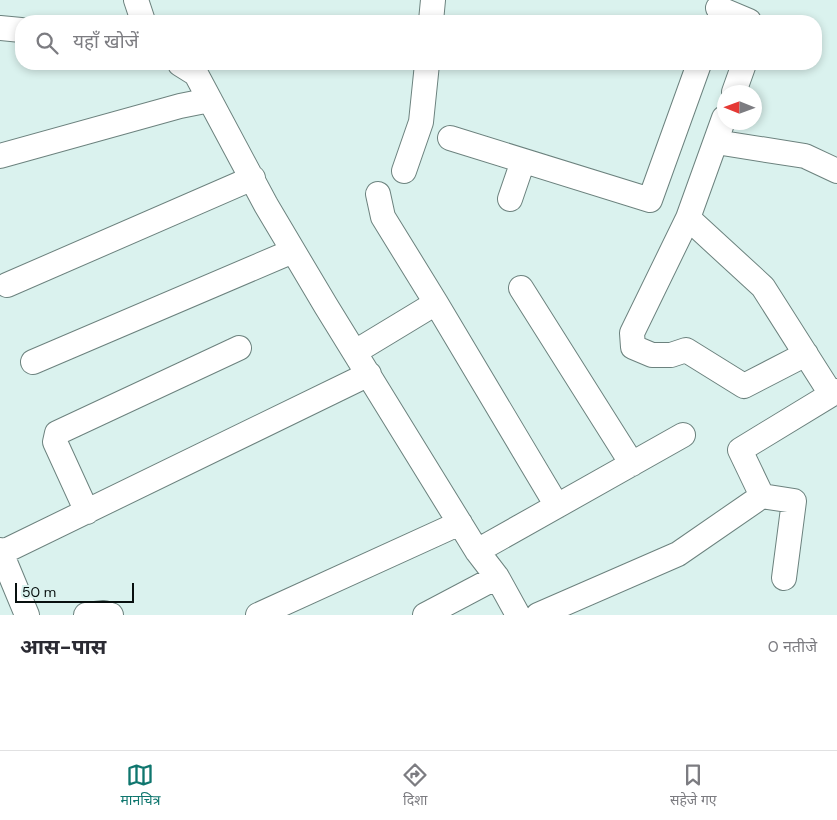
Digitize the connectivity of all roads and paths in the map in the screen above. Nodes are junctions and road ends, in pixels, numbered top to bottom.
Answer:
1 (136, 0) edge
2 (433, 0) edge
3 (717, 10) edge
4 (141, 15) edge
5 (432, 15) edge
6 (731, 15) edge
7 (0, 28) edge
8 (15, 29) edge
9 (190, 70) edge
10 (426, 70) edge
11 (697, 70) edge
12 (742, 70) edge
13 (736, 85) edge
14 (210, 100) junction
15 (720, 130) edge
16 (450, 138) dead end
17 (716, 142) junction
18 (0, 156) edge
19 (523, 161) junction
20 (404, 171) dead end
21 (837, 171) edge
22 (252, 178) junction
23 (378, 194) dead end
24 (510, 199) dead end
25 (688, 218) junction
26 (293, 251) junction
27 (7, 285) dead end
28 (521, 288) dead end
29 (436, 303) junction
30 (239, 348) dead end
31 (355, 352) junction
32 (806, 354) junction
33 (32, 362) dead end
34 (369, 374) junction
35 (834, 393) edge
36 (683, 435) dead end
37 (632, 464) junction
38 (762, 496) junction
39 (557, 506) junction
40 (87, 512) junction
41 (460, 523) junction
42 (477, 551) junction
43 (1, 552) edge
44 (498, 577) junction
45 (784, 578) dead end
46 (27, 615) edge
47 (86, 615) edge
48 (111, 615) edge
49 (258, 615) edge
50 (425, 615) edge
51 (518, 615) edge
52 (538, 615) edge

1 - 4 street
2 - 5 street
3 - 6 street
7 - 8 street
9 - 14 street
10 - 20 street
11 - 19 street
12 - 13 street
14 - 18 street
14 - 22 street
15 - 17 street
16 - 19 street
17 - 21 street
17 - 25 street
19 - 24 street
22 - 26 street
22 - 27 street
23 - 29 street
25 - 32 street
25 - 32 street
26 - 31 street
26 - 33 street
28 - 37 street
29 - 31 street
29 - 39 street
30 - 40 street
31 - 34 street
32 - 35 street
34 - 40 street
34 - 41 street
35 - 38 street
36 - 37 street
37 - 39 street
38 - 45 street
38 - 52 street
39 - 42 street
40 - 43 street
41 - 42 street
41 - 49 street
42 - 44 street
43 - 46 street
44 - 50 street
44 - 51 street
47 - 48 street

